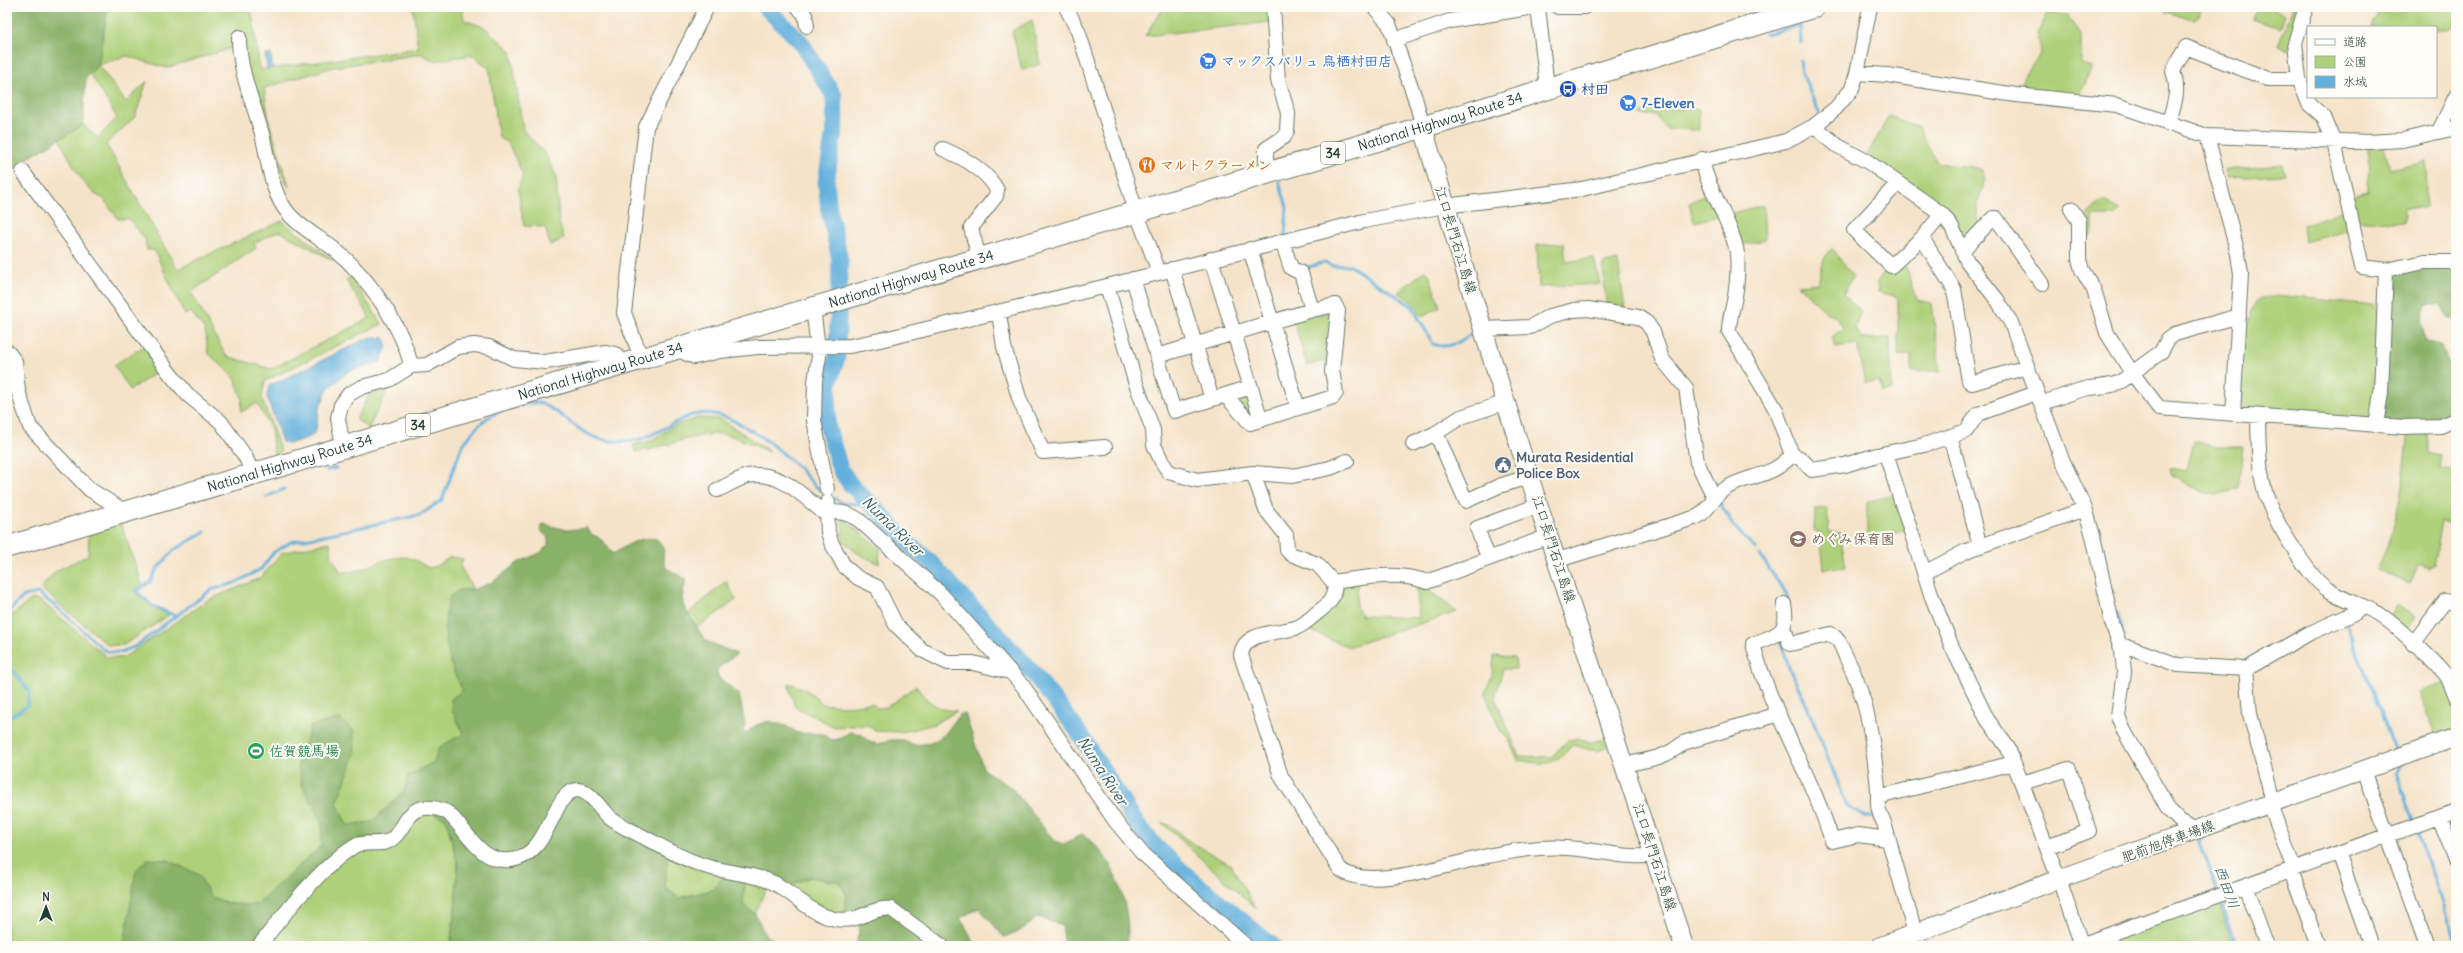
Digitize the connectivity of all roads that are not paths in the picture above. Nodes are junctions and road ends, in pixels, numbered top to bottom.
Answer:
1 (707, 7) edge
2 (798, 7) edge
3 (1066, 7) edge
4 (1273, 7) edge
5 (1374, 7) edge
6 (1536, 7) edge
7 (1558, 7) edge
8 (1584, 7) edge
9 (1814, 7) edge
10 (1870, 7) edge
11 (2306, 7) edge
12 (808, 26) dead end
13 (239, 37) dead end
14 (1394, 40) junction
15 (1857, 73) junction
16 (2299, 79) junction
17 (1547, 88) junction
18 (2456, 96) edge
19 (2168, 124) junction
20 (1814, 126) junction
21 (1423, 127) junction
22 (2456, 128) edge
23 (2439, 131) junction
24 (2207, 136) junction
25 (2334, 142) junction
26 (943, 149) dead end
27 (1702, 159) junction
28 (23, 172) dead end
29 (1270, 172) junction
30 (1898, 182) junction
31 (1445, 206) junction
32 (2071, 209) dead end
33 (1136, 211) junction
34 (1942, 214) junction
35 (1922, 238) junction
36 (1282, 241) junction
37 (1250, 249) junction
38 (1962, 251) junction
39 (979, 258) junction
40 (1211, 259) junction
41 (2456, 262) edge
42 (1165, 270) junction
43 (2386, 270) junction
44 (1133, 279) junction
45 (2042, 284) dead end
46 (1108, 286) junction
47 (821, 305) junction
48 (1312, 310) junction
49 (999, 313) junction
50 (2239, 316) junction
51 (1272, 322) junction
52 (1483, 329) junction
53 (1234, 333) junction
54 (1195, 344) junction
55 (818, 345) junction
56 (678, 346) junction
57 (7, 351) edge
58 (1157, 356) junction
59 (632, 360) junction
60 (411, 366) junction
61 (2026, 367) junction
62 (2132, 373) junction
63 (7, 377) edge
64 (1251, 387) junction
65 (18, 391) junction
66 (1218, 397) junction
67 (2039, 398) junction
68 (1507, 402) junction
69 (1298, 408) junction
70 (2233, 414) junction
71 (2258, 416) junction
72 (1261, 420) junction
73 (2456, 420) edge
74 (2376, 425) junction
75 (1436, 433) junction
76 (1950, 436) junction
77 (1413, 444) dead end
78 (343, 447) junction
79 (1105, 447) dead end
80 (1792, 454) junction
81 (1886, 454) junction
82 (1347, 461) dead end
83 (1253, 473) junction
84 (253, 474) junction
85 (1531, 476) junction
86 (717, 490) dead end
87 (1715, 499) junction
88 (827, 501) junction
89 (1539, 505) junction
90 (124, 511) junction
91 (2086, 511) junction
92 (1549, 536) junction
93 (7, 546) edge
94 (1980, 546) junction
95 (1488, 557) junction
96 (1558, 560) junction
97 (1924, 573) junction
98 (1335, 584) junction
99 (2456, 603) edge
100 (1784, 604) dead end
101 (2363, 606) junction
102 (1779, 633) junction
103 (2414, 644) junction
104 (2121, 646) junction
105 (2246, 669) junction
106 (1010, 672) junction
107 (2456, 697) edge
108 (1779, 714) junction
109 (2456, 737) edge
110 (2014, 763) junction
111 (1624, 765) junction
112 (2364, 770) junction
113 (2022, 783) junction
114 (1878, 797) junction
115 (2270, 804) junction
116 (2456, 811) edge
117 (2439, 817) junction
118 (2197, 831) junction
119 (2387, 835) junction
120 (1888, 839) junction
121 (2047, 847) junction
122 (2338, 853) junction
123 (1654, 855) junction
124 (2456, 860) edge
125 (2292, 869) junction
126 (2059, 879) junction
127 (2245, 886) junction
128 (1915, 932) junction
129 (2080, 945) edge
130 (259, 946) edge
131 (942, 946) edge
132 (1246, 946) edge
133 (1684, 946) edge
134 (1881, 946) edge
135 (2267, 946) edge
136 (2318, 946) edge
137 (2371, 946) edge
138 (2427, 946) edge

1 - 59 street
2 - 12 street
3 - 33 street
4 - 29 street
5 - 14 street
6 - 14 street
6 - 17 street
7 - 8 street
9 - 17 highway, National Highway Route 34 / 34
10 - 15 street
11 - 16 street
13 - 60 street
14 - 21 street
15 - 19 street
15 - 20 street
16 - 19 street
16 - 25 street
17 - 21 highway, National Highway Route 34 / 34
18 - 23 street
19 - 24 street
20 - 27 street
20 - 30 street
21 - 29 highway, National Highway Route 34 / 34
21 - 31 main road, 江口長門石江島線
22 - 23 street
23 - 25 street
24 - 25 street
24 - 50 street
25 - 43 street
26 - 39 street
27 - 31 street
27 - 80 street
28 - 84 street
29 - 33 highway, National Highway Route 34 / 34
30 - 34 street
30 - 35 street
31 - 36 street
31 - 52 main road, 江口長門石江島線
32 - 62 street
33 - 39 highway, National Highway Route 34 / 34
33 - 42 street
34 - 35 street
34 - 38 street
35 - 61 street
36 - 37 street
36 - 48 street
37 - 40 street
37 - 51 street
38 - 45 street
38 - 61 street
39 - 47 highway, National Highway Route 34 / 34
40 - 42 street
40 - 53 street
41 - 43 street
42 - 44 street
42 - 54 street
43 - 74 street
44 - 46 street
44 - 58 street
46 - 49 street
46 - 83 street
47 - 55 street
47 - 56 highway, National Highway Route 34 / 34
48 - 51 street
48 - 69 street
49 - 55 street
49 - 79 street
50 - 62 street
50 - 70 street
51 - 53 street
51 - 69 street
52 - 68 main road, 江口長門石江島線
52 - 87 street
53 - 54 street
53 - 64 street
54 - 58 street
54 - 66 street
55 - 56 street
55 - 88 street
56 - 59 highway, National Highway Route 34 / 34
57 - 65 street
58 - 66 street
59 - 60 street
59 - 78 highway, National Highway Route 34 / 34
60 - 78 street
61 - 67 street
62 - 67 street
62 - 70 street
63 - 65 street
64 - 66 street
64 - 72 street
65 - 90 street
66 - 72 street
67 - 76 street
67 - 91 street
68 - 75 street
68 - 85 main road, 江口長門石江島線
69 - 72 street
70 - 71 street
71 - 74 street
71 - 101 street
73 - 74 street
75 - 77 street
75 - 85 street
76 - 81 street
76 - 94 street
78 - 84 highway, National Highway Route 34 / 34
80 - 81 street
80 - 87 street
81 - 97 street
82 - 83 street
83 - 98 street
84 - 90 highway, National Highway Route 34 / 34
85 - 89 main road, 江口長門石江島線
86 - 88 street
87 - 96 street
88 - 106 street
88 - 106 street
89 - 92 main road, 江口長門石江島線
89 - 95 street
90 - 93 highway, National Highway Route 34 / 34
91 - 94 street
91 - 104 street
92 - 95 street
92 - 96 main road, 江口長門石江島線
94 - 97 street
95 - 98 street
96 - 111 main road, 江口長門石江島線
97 - 110 street
98 - 123 street
99 - 103 street
100 - 102 street
101 - 103 street
101 - 105 street
102 - 108 street
102 - 114 street
103 - 107 street
104 - 105 street
104 - 118 street
105 - 115 street
106 - 132 street
108 - 111 street
108 - 120 street
109 - 112 main road, 肥前旭停車場線
110 - 113 street
110 - 114 street
111 - 123 main road, 江口長門石江島線
112 - 115 main road, 肥前旭停車場線
112 - 119 street
113 - 121 street
113 - 121 street
114 - 120 street
115 - 118 main road, 肥前旭停車場線
115 - 125 street
116 - 117 street
117 - 119 street
117 - 124 street
118 - 126 main road, 肥前旭停車場線
119 - 122 street
119 - 138 street
120 - 128 street
121 - 126 street
122 - 125 street
122 - 137 street
123 - 133 main road, 江口長門石江島線
125 - 127 street
125 - 136 street
126 - 128 main road, 肥前旭停車場線
126 - 129 street
127 - 129 street
127 - 135 street
128 - 134 main road, 肥前旭停車場線
130 - 131 street

